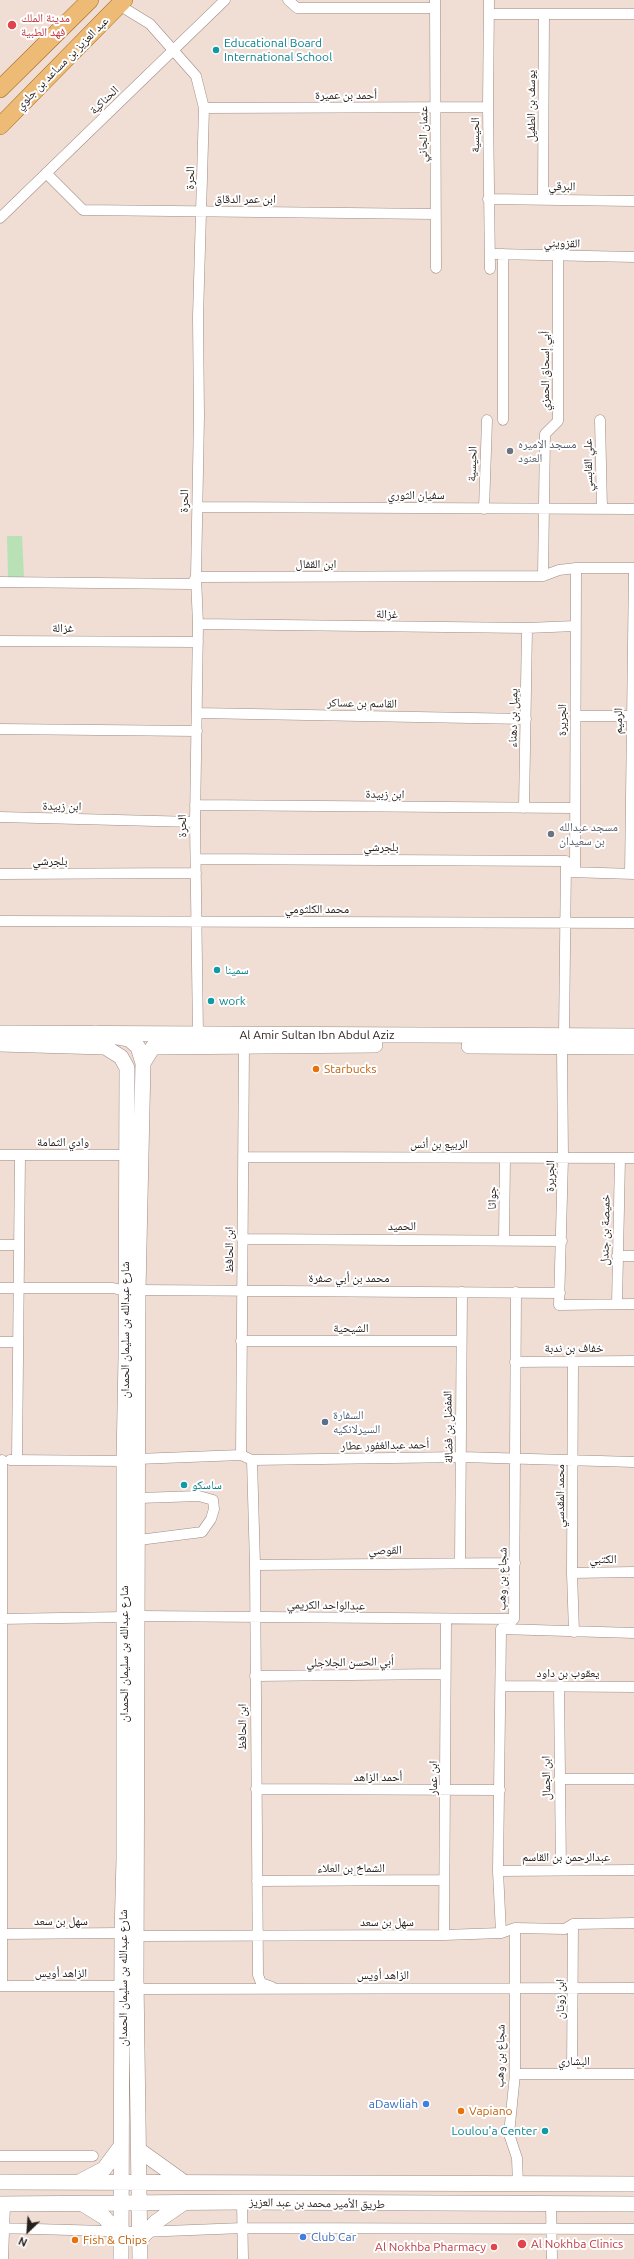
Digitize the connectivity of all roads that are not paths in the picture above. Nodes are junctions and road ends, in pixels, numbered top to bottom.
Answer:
1 (90, 0) edge
2 (225, 0) edge
3 (288, 0) edge
4 (489, 0) edge
5 (122, 3) edge
6 (435, 4) edge
7 (489, 14) junction
8 (544, 14) junction
9 (634, 14) edge
10 (174, 51) junction
11 (0, 89) edge
12 (488, 107) junction
13 (204, 108) junction
14 (437, 108) junction
15 (0, 126) edge
16 (46, 173) junction
17 (488, 199) junction
18 (543, 199) junction
19 (634, 201) edge
20 (202, 212) junction
21 (435, 214) junction
22 (0, 218) edge
23 (490, 254) junction
24 (502, 254) junction
25 (558, 256) junction
26 (634, 257) edge
27 (436, 268) dead end
28 (490, 269) dead end
29 (487, 420) dead end
30 (503, 420) dead end
31 (600, 420) dead end
32 (197, 507) junction
33 (484, 509) junction
34 (543, 509) junction
35 (602, 509) junction
36 (634, 509) edge
37 (576, 568) junction
38 (634, 568) edge
39 (542, 576) junction
40 (196, 577) junction
41 (0, 582) edge
42 (633, 622) edge
43 (198, 624) junction
44 (576, 626) junction
45 (526, 628) junction
46 (0, 641) edge
47 (198, 642) junction
48 (197, 713) junction
49 (576, 716) junction
50 (632, 716) edge
51 (526, 719) junction
52 (0, 729) edge
53 (197, 731) junction
54 (195, 805) junction
55 (524, 808) junction
56 (574, 808) junction
57 (0, 817) edge
58 (632, 820) edge
59 (195, 822) junction
60 (196, 859) junction
61 (566, 861) joint
62 (570, 872) junction
63 (196, 873) junction
64 (0, 874) edge
65 (632, 874) edge
66 (0, 921) edge
67 (198, 921) junction
68 (565, 923) junction
69 (634, 923) edge
70 (0, 1033) edge
71 (95, 1033) junction
72 (198, 1034) junction
73 (634, 1036) edge
74 (152, 1040) junction
75 (563, 1041) junction
76 (0, 1044) edge
77 (134, 1046) junction
78 (244, 1046) junction
79 (634, 1047) edge
80 (111, 1050) junction
81 (143, 1063) junction
82 (127, 1068) junction
83 (0, 1155) edge
84 (20, 1155) junction
85 (127, 1155) junction
86 (243, 1157) junction
87 (505, 1158) junction
88 (563, 1158) junction
89 (620, 1158) junction
90 (634, 1158) edge
91 (242, 1239) junction
92 (504, 1240) junction
93 (562, 1241) junction
94 (0, 1245) edge
95 (18, 1245) junction
96 (617, 1256) junction
97 (634, 1256) edge
98 (0, 1288) edge
99 (18, 1288) junction
100 (242, 1290) junction
101 (132, 1291) junction
102 (462, 1292) junction
103 (516, 1292) junction
104 (560, 1293) junction
105 (617, 1304) junction
106 (634, 1304) edge
107 (241, 1341) junction
108 (460, 1341) junction
109 (0, 1342) edge
110 (16, 1342) junction
111 (573, 1361) junction
112 (634, 1361) edge
113 (515, 1362) junction
114 (242, 1455) junction
115 (462, 1457) junction
116 (516, 1459) junction
117 (1, 1460) edge
118 (17, 1460) junction
119 (131, 1460) junction
120 (252, 1460) junction
121 (573, 1460) junction
122 (634, 1462) edge
123 (139, 1498) junction
124 (139, 1540) junction
125 (1, 1561) edge
126 (460, 1562) junction
127 (515, 1563) junction
128 (254, 1564) junction
129 (572, 1572) junction
130 (634, 1572) edge
131 (131, 1617) junction
132 (254, 1617) junction
133 (1, 1619) edge
134 (514, 1619) junction
135 (446, 1620) junction
136 (501, 1629) junction
137 (574, 1632) junction
138 (634, 1633) edge
139 (446, 1674) junction
140 (0, 1676) edge
141 (255, 1676) junction
142 (501, 1686) junction
143 (559, 1686) junction
144 (634, 1687) edge
145 (0, 1776) edge
146 (559, 1779) junction
147 (634, 1779) edge
148 (256, 1789) junction
149 (446, 1790) junction
150 (500, 1790) junction
151 (498, 1870) junction
152 (561, 1870) junction
153 (634, 1870) edge
154 (444, 1880) junction
155 (1, 1881) edge
156 (257, 1881) junction
157 (634, 1923) edge
158 (573, 1924) junction
159 (515, 1928) junction
160 (122, 1933) junction
161 (501, 1933) junction
162 (1, 1934) edge
163 (258, 1935) junction
164 (444, 1935) junction
165 (137, 1936) junction
166 (129, 1983) junction
167 (1, 1986) edge
168 (272, 1987) junction
169 (573, 1988) junction
170 (634, 1988) edge
171 (514, 1989) junction
172 (515, 2074) junction
173 (572, 2074) junction
174 (634, 2074) edge
175 (121, 2145) junction
176 (139, 2150) junction
177 (0, 2156) edge
178 (93, 2156) dead end
179 (140, 2178) junction
180 (0, 2182) edge
181 (80, 2182) junction
182 (120, 2182) junction
183 (185, 2183) junction
184 (518, 2184) junction
185 (597, 2184) junction
186 (634, 2184) edge
187 (242, 2202) junction
188 (2, 2204) edge
189 (82, 2204) junction
190 (120, 2204) junction
191 (140, 2204) junction
192 (182, 2204) junction
193 (634, 2204) edge
194 (551, 2205) junction
195 (2, 2228) edge
196 (243, 2228) junction
197 (634, 2229) edge
198 (553, 2230) junction
199 (120, 2233) junction
200 (143, 2234) junction
201 (3, 2259) edge
202 (121, 2259) edge
203 (140, 2259) edge
204 (244, 2259) edge
205 (552, 2259) edge

1 - 11 main road, عبد العزيز بن مساعد بن جلوي
2 - 10 street, الحناكية
3 - 6 street
4 - 7 street, الحيسية
5 - 10 street, الحرة
5 - 15 main road, عبد العزيز بن مساعد بن جلوي
6 - 14 street, عثمان الجاني
7 - 8 street
7 - 12 street, الحيسية
8 - 9 street
8 - 18 street, يوسف بن الطفيل
10 - 13 street, الحرة
10 - 16 street, الحناكية
12 - 14 street, أحمد بن عميرة
12 - 17 street, الحيسية
13 - 14 street, أحمد بن عميرة
13 - 20 street, الحرة
14 - 21 street, عثمان الجاني
16 - 20 street, ابن عمر الدقاق
16 - 22 street, الحناكية
17 - 18 street, البرقي
17 - 23 street, الحيسية
18 - 19 street, البرقي
20 - 21 street, ابن عمر الدقاق
20 - 32 street, الحرة
21 - 27 street, عثمان الجاني
23 - 24 street, القزويني
23 - 28 street, الحيسية
24 - 25 street, القزويني
24 - 30 street
25 - 26 street, القزويني
25 - 34 street, أبي إسحاق الحمزي
29 - 33 street, الحيسية
31 - 35 street, علي القابسي
32 - 33 street, سفيان الثوري
32 - 40 street, الحرة
33 - 34 street, سفيان الثوري
34 - 35 street, سفيان الثوري
34 - 39 street, أبي إسحاق الحمزي
35 - 36 street, سفيان الثوري
37 - 38 street, ابن القفال
37 - 39 street, ابن القفال
37 - 44 street, الجريرة
38 - 42 street, الرميم
39 - 40 street, ابن القفال
40 - 41 street, ابن القفال
40 - 43 street, الحرة
42 - 50 street, الرميم
43 - 45 street, غزالة
43 - 47 street, الحرة
44 - 45 street, غزالة
44 - 49 street, الجريرة
45 - 51 street, يميل بن دهناء
46 - 47 street, غزالة
47 - 48 street, الحرة
48 - 51 street, القاسم بن عساكر
48 - 53 street, الحرة
49 - 50 street
49 - 56 street, الجريرة
50 - 58 street, الرميم
51 - 55 street, يميل بن دهناء
52 - 53 street
53 - 54 street, الحرة
54 - 55 street, ابن زبيدة
54 - 59 street, الحرة
55 - 56 street, ابن زبيدة
56 - 62 street, الجريرة
57 - 59 street, ابن زبيدة
58 - 65 street, الرميم
59 - 60 street, الحرة
60 - 61 street, بلجرشي
60 - 63 street, الحرة
61 - 62 street, الجريرة
62 - 65 street
62 - 68 street, الجريرة
63 - 64 street, بلجرشي
63 - 67 street, الحرة
66 - 67 street, محمد الكلثومي
67 - 68 street, محمد الكلثومي
67 - 72 street, الحرة
68 - 69 street, محمد الكلثومي
68 - 75 street, الجريرة
70 - 71 street, Al Amir Sultan Ibn Abdul Aziz
71 - 74 street, Al Amir Sultan Ibn Abdul Aziz
71 - 77 street
72 - 74 street, Al Amir Sultan Ibn Abdul Aziz
72 - 75 street, Al Amir Sultan Ibn Abdul Aziz
73 - 75 street, Al Amir Sultan Ibn Abdul Aziz
74 - 77 street
74 - 78 street, Al Amir Sultan Ibn Abdul Aziz
74 - 81 street
75 - 78 street, Al Amir Sultan Ibn Abdul Aziz
75 - 79 street, Al Amir Sultan Ibn Abdul Aziz
75 - 88 street, الجريرة
76 - 80 street
77 - 80 street
77 - 81 street
77 - 82 street, شارع عبدالله بن سليمان الحمدان
78 - 86 street, ابن الحافظ
80 - 82 street
81 - 82 street
81 - 101 street, شارع عبدالله بن سليمان الحمدان
82 - 85 street, شارع عبدالله بن سليمان الحمدان
83 - 84 street, وادي الثمامة
84 - 85 street, وادي الثمامة
84 - 95 street
85 - 101 street, شارع عبدالله بن سليمان الحمدان
86 - 87 street, الربيع بن أنس
86 - 91 street, ابن الحافظ
87 - 88 street, الربيع بن أنس
87 - 92 street, جواثا
88 - 89 street, الربيع بن أنس
88 - 93 street, الجريرة
89 - 90 street, الربيع بن أنس
89 - 96 street, خميصة بن جندل
91 - 92 street, الحميد
91 - 100 street, ابن الحافظ
92 - 93 street, الحميد
93 - 104 street, الجريرة
94 - 95 street
95 - 99 street
96 - 97 street
96 - 105 street, خميصة بن جندل
98 - 99 street, محمد بن أبي صفرة
99 - 101 street, محمد بن أبي صفرة
99 - 110 street
100 - 101 street, محمد بن أبي صفرة
100 - 102 street, محمد بن أبي صفرة
100 - 107 street, ابن الحافظ
101 - 119 street, شارع عبدالله بن سليمان الحمدان
102 - 103 street, محمد بن أبي صفرة
102 - 108 street, المفضل بن فضالة
103 - 104 street, محمد بن أبي صفرة
103 - 113 street, شجاع بن وهب
104 - 105 street, الجريرة
105 - 106 street
107 - 108 street, الشيحية
107 - 114 street, ابن الحافظ
108 - 115 street, المفضل بن فضالة
109 - 110 street
110 - 118 street
111 - 112 street, خفاف بن ندبة
111 - 113 street, خفاف بن ندبة
111 - 121 street, محمد المقدسي
113 - 116 street, شجاع بن وهب
114 - 119 street, أحمد عبدالغفور عطار
114 - 120 street, أحمد عبدالغفور عطار
115 - 116 street, أحمد عبدالغفور عطار
115 - 120 street, أحمد عبدالغفور عطار
115 - 126 street, المفضل بن فضالة
116 - 121 street, أحمد عبدالغفور عطار
116 - 127 street, شجاع بن وهب
117 - 118 street, أحمد عبدالغفور عطار
117 - 125 street
118 - 119 street, أحمد عبدالغفور عطار
119 - 123 street, شارع عبدالله بن سليمان الحمدان
119 - 131 street, شارع عبدالله بن سليمان الحمدان
120 - 128 street, ابن الحافظ
121 - 122 street, أحمد عبدالغفور عطار
121 - 129 street, محمد المقدسي
123 - 124 street, شارع عبدالله بن سليمان الحمدان
123 - 124 street
124 - 131 street, شارع عبدالله بن سليمان الحمدان
125 - 133 street
126 - 127 street, القوصي
126 - 128 street, القوصي
127 - 134 street, شجاع بن وهب
128 - 132 street, ابن الحافظ
129 - 130 street, الكتبي
129 - 137 street, محمد المقدسي
131 - 132 street, عبدالواحد الكريمي
131 - 133 street, عبدالواحد الكريمي
131 - 160 street, شارع عبدالله بن سليمان الحمدان
131 - 165 street, شارع عبدالله بن سليمان الحمدان
132 - 135 street, عبدالواحد الكريمي
132 - 141 street, ابن الحافظ
133 - 140 street
134 - 135 street, عبدالواحد الكريمي
134 - 136 street, شجاع بن وهب
135 - 139 street, ابن عمار
136 - 137 street
136 - 142 street
137 - 138 street
139 - 141 street, أبي الحسن الجلاجلي
139 - 149 street, ابن عمار
140 - 145 street
141 - 148 street, ابن الحافظ
142 - 143 street, يعقوب بن داود
142 - 150 street
143 - 144 street, يعقوب بن داود
143 - 146 street, ابن الجمال
145 - 155 street
146 - 147 street
146 - 152 street, ابن الجمال
148 - 149 street, أحمد الزاهد
148 - 156 street, ابن الحافظ
149 - 150 street, أحمد الزاهد
149 - 154 street, ابن عمار
150 - 151 street
151 - 152 street, عبدالرحمن بن القاسم
151 - 161 street
152 - 153 street, عبدالرحمن بن القاسم
154 - 156 street, الشماخ بن العلاء
154 - 164 street, ابن عمار
155 - 162 street
156 - 163 street, ابن الحافظ
157 - 158 street, سهل بن سعد
158 - 159 street, سهل بن سعد
158 - 169 street, ابن زوتان
159 - 161 street, سهل بن سعد
159 - 171 street, شجاع بن وهب
160 - 162 street, سهل بن سعد
160 - 166 street, شارع عبدالله بن سليمان الحمدان
161 - 164 street, سهل بن سعد
162 - 167 street
163 - 164 street, سهل بن سعد
163 - 165 street, سهل بن سعد
163 - 168 street, ابن الحافظ
165 - 166 street, شارع عبدالله بن سليمان الحمدان
166 - 167 street, الزاهد أويس
166 - 168 street, الزاهد أويس
166 - 175 street, شارع عبدالله بن سليمان الحمدان
166 - 176 street, شارع عبدالله بن سليمان الحمدان
168 - 171 street, الزاهد أويس
169 - 170 street, الزاهد أويس
169 - 171 street, الزاهد أويس
169 - 173 street, ابن زوتان
171 - 172 street, شجاع بن وهب
172 - 173 street, البشاري
172 - 184 street, شجاع بن وهب
173 - 174 street, البشاري
175 - 181 street
175 - 182 street, شارع عبدالله بن سليمان الحمدان
176 - 179 street, شارع عبدالله بن سليمان الحمدان
176 - 183 street
177 - 178 street
179 - 182 street, طريق الأمير محمد بن عبد العزيز
179 - 183 street, طريق الأمير محمد بن عبد العزيز
179 - 191 street, شارع عبدالله بن سليمان الحمدان
180 - 181 street, طريق الأمير محمد بن عبد العزيز
181 - 182 street, طريق الأمير محمد بن عبد العزيز
182 - 190 street, شارع عبدالله بن سليمان الحمدان
183 - 184 street, طريق الأمير محمد بن عبد العزيز
184 - 185 street, طريق الأمير محمد بن عبد العزيز
185 - 186 street, طريق الأمير محمد بن عبد العزيز
185 - 194 street
187 - 192 street, طريق الأمير محمد بن عبد العزيز
187 - 194 street, طريق الأمير محمد بن عبد العزيز
187 - 196 street
188 - 189 street, طريق الأمير محمد بن عبد العزيز
188 - 195 street
189 - 190 street, طريق الأمير محمد بن عبد العزيز
189 - 199 street
190 - 191 street, طريق الأمير محمد بن عبد العزيز
190 - 199 street, شارع عبدالله بن سليمان الحمدان
191 - 192 street, طريق الأمير محمد بن عبد العزيز
191 - 200 street, شارع عبدالله بن سليمان الحمدان
192 - 200 street
193 - 194 street, طريق الأمير محمد بن عبد العزيز
194 - 198 street
195 - 199 street
195 - 201 street
196 - 198 street
196 - 200 street
196 - 204 street
197 - 198 street
198 - 205 street
199 - 200 street
199 - 202 street, شارع عبدالله بن سليمان الحمدان
200 - 203 street, شارع عبدالله بن سليمان الحمدان

